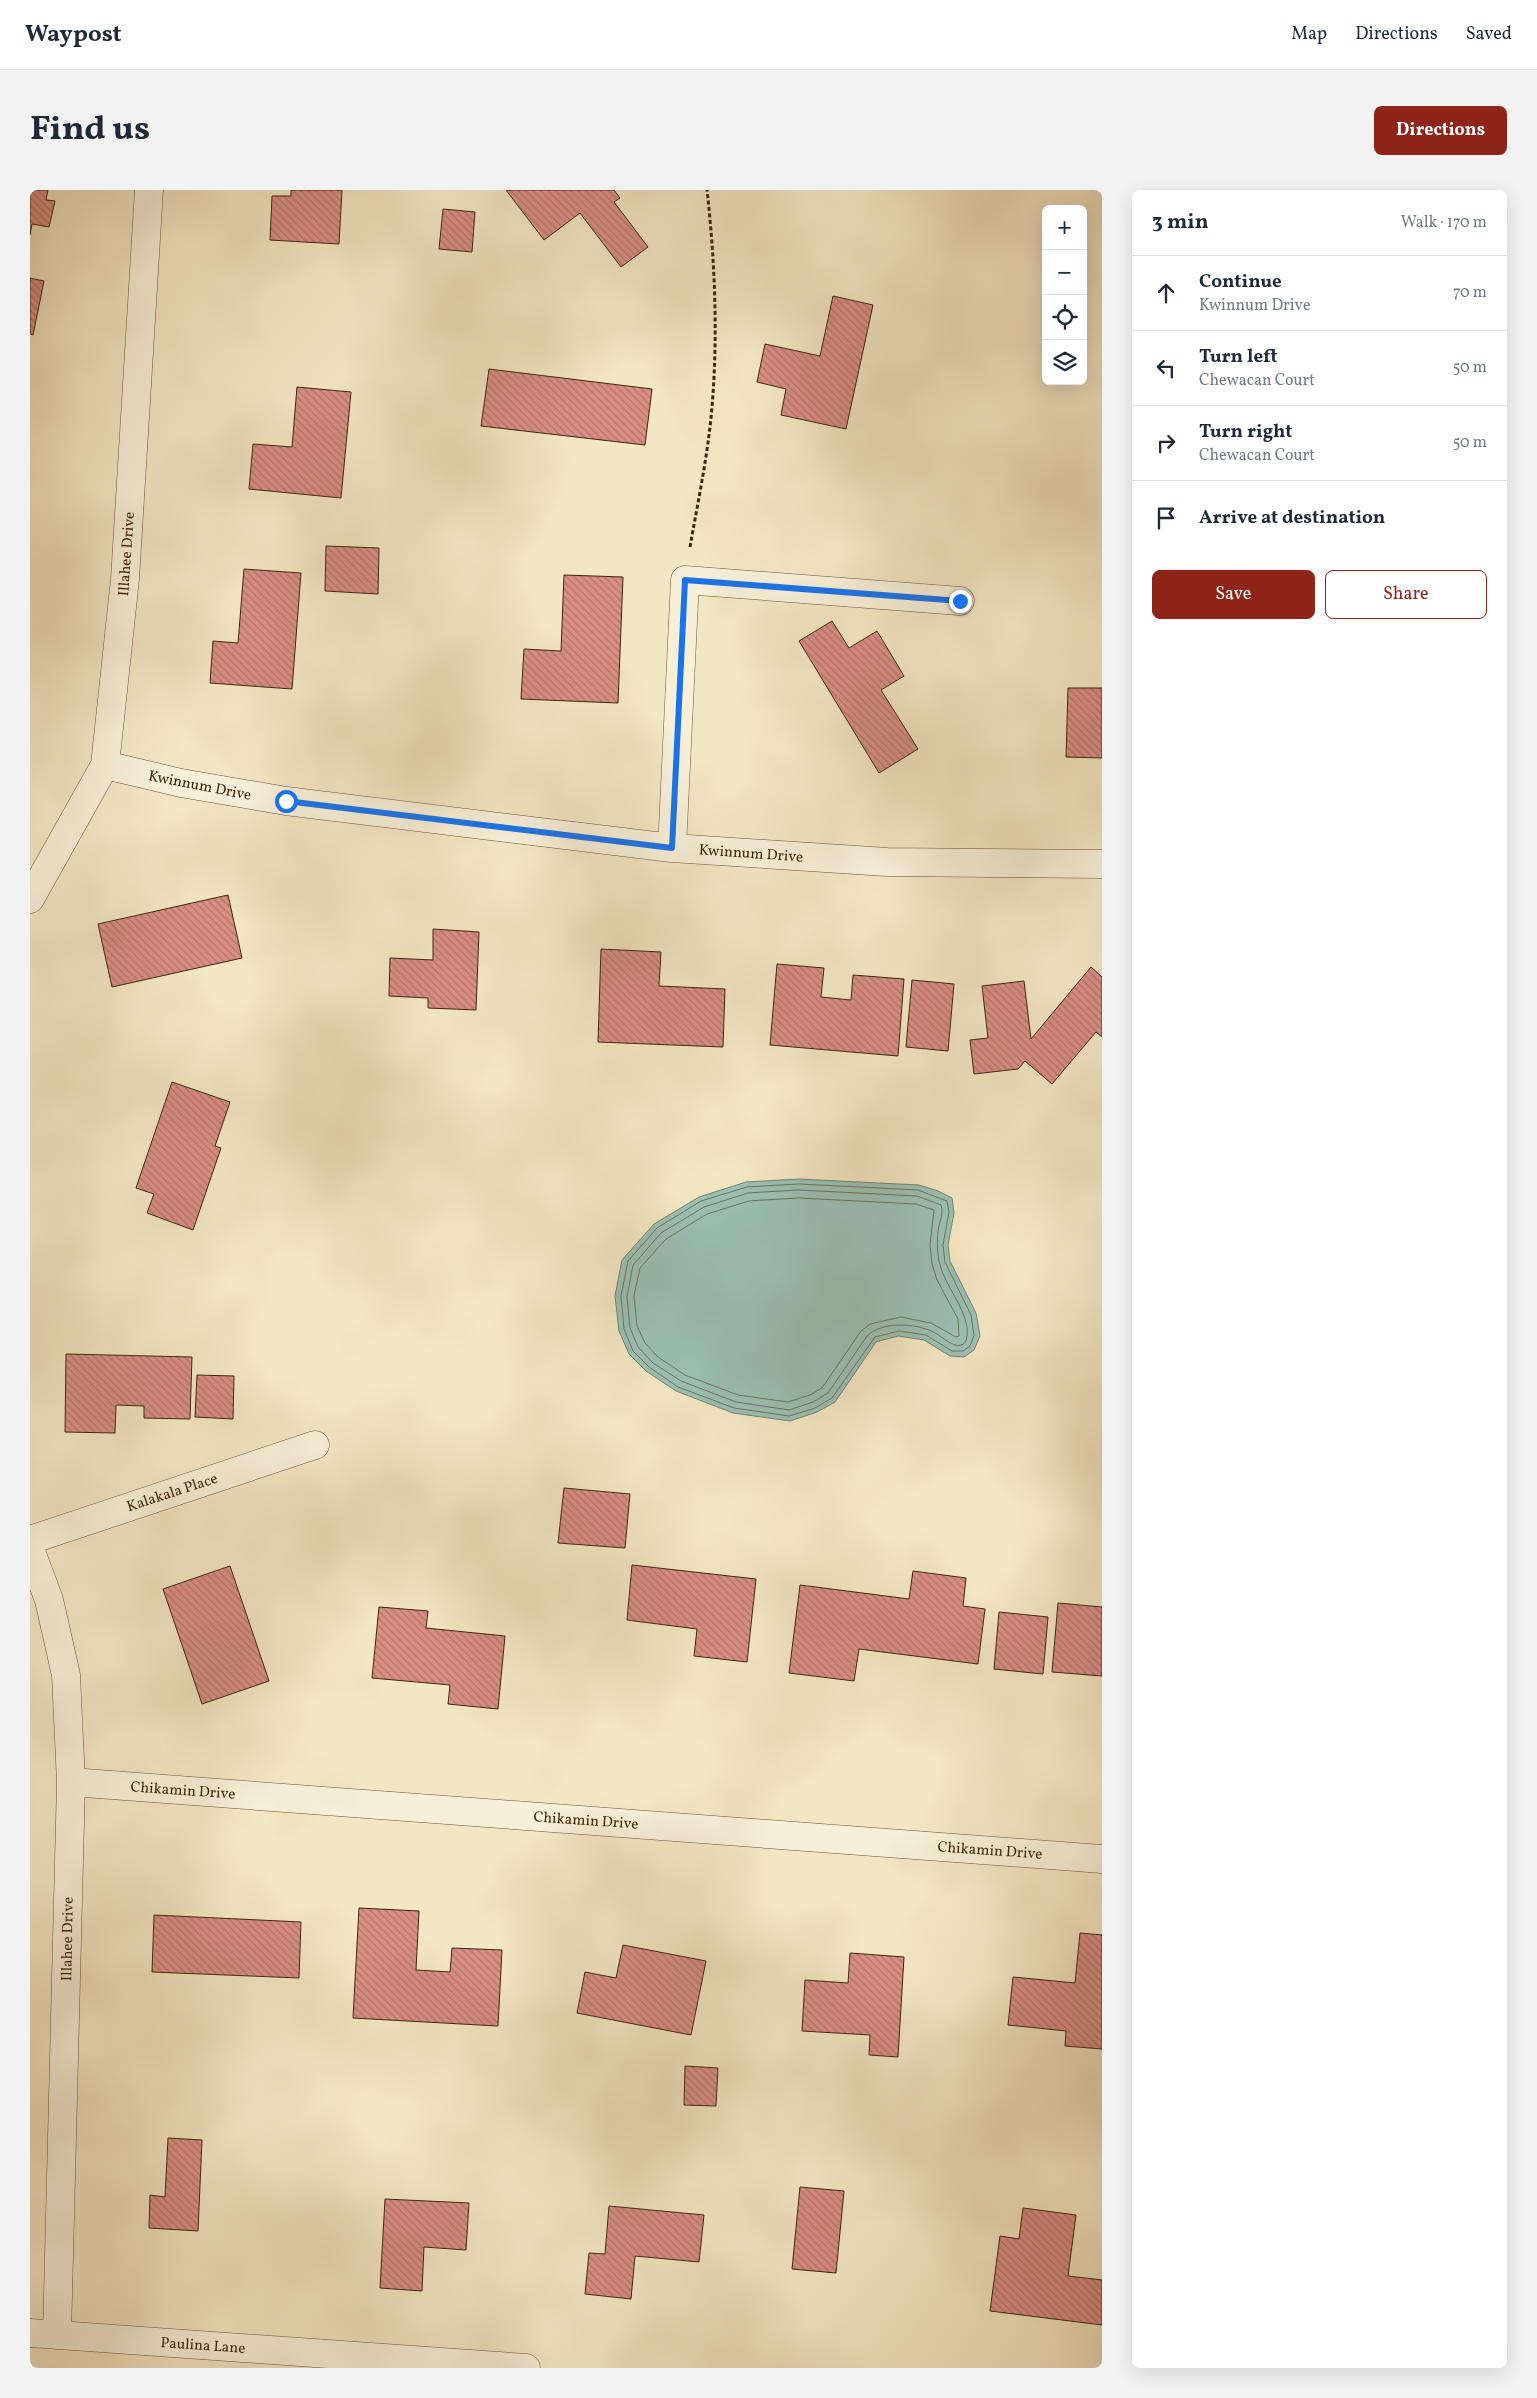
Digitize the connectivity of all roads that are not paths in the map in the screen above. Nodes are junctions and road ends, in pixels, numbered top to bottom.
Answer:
1 (149, 190) edge
2 (960, 601) dead end
3 (106, 765) junction
4 (672, 848) junction
5 (1102, 864) edge
6 (30, 899) edge
7 (315, 1445) dead end
8 (30, 1540) edge
9 (30, 1549) edge
10 (71, 1782) junction
11 (1102, 1859) edge
12 (30, 2334) edge
13 (57, 2335) junction
14 (526, 2368) edge

1 - 3 street, Illahee Drive
2 - 4 street
3 - 4 street, Kwinnum Drive
3 - 6 street, Illahee Drive
4 - 5 street, Kwinnum Drive
7 - 8 street, Kalakala Place
9 - 10 street, Illahee Drive
10 - 11 street, Chikamin Drive
10 - 13 street, Illahee Drive
12 - 13 street, Paulina Lane
13 - 14 street, Paulina Lane

